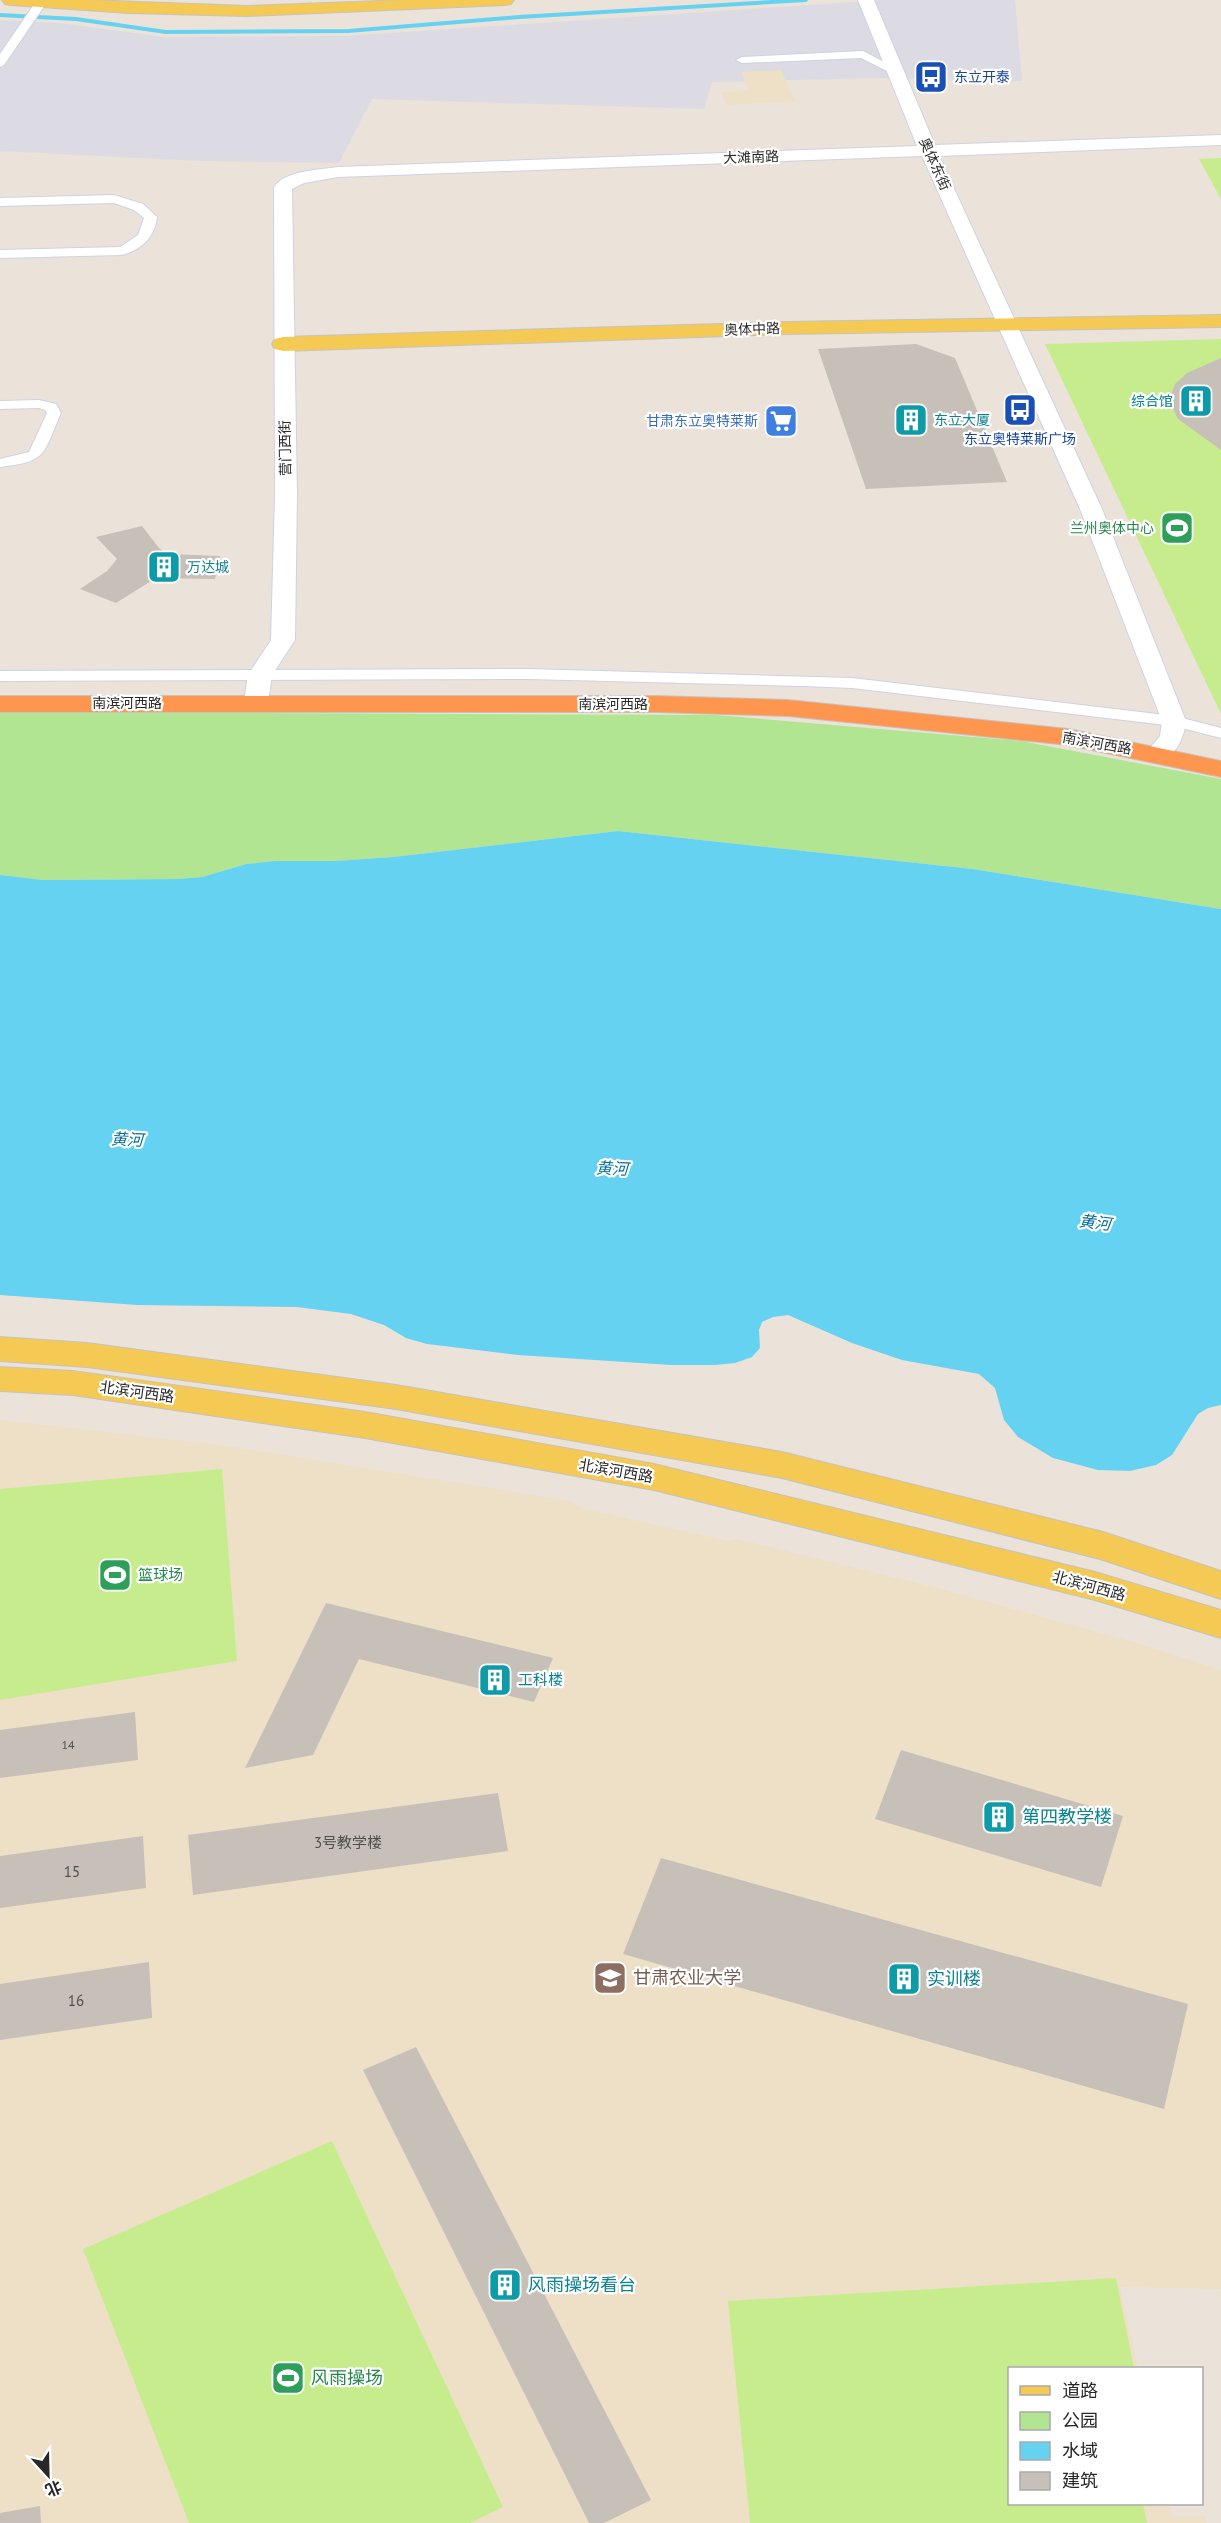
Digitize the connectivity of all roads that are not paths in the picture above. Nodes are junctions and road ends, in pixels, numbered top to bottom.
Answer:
1 (11, 0) edge
2 (180, 0) edge
3 (308, 0) edge
4 (506, 0) edge
5 (866, 0) edge
6 (34, 12) junction
7 (742, 60) dead end
8 (0, 63) edge
9 (897, 72) junction
10 (1221, 140) edge
11 (928, 150) junction
12 (283, 187) joint
13 (0, 201) edge
14 (0, 254) edge
15 (1221, 312) edge
16 (1005, 321) junction
17 (1221, 321) edge
18 (282, 344) junction
19 (0, 405) edge
20 (0, 463) edge
21 (0, 676) edge
22 (0, 683) edge
23 (258, 688) junction
24 (0, 704) edge
25 (1221, 733) edge
26 (1168, 737) junction
27 (1221, 750) edge
28 (1221, 769) edge
29 (0, 1349) edge
30 (0, 1379) edge
31 (782, 1465) junction
32 (1221, 1567) edge
33 (1221, 1585) edge
34 (1221, 1624) edge

1 - 6 main road
2 - 3 main road
4 - 6 main road
5 - 9 street, 奥体东街
6 - 8 street
7 - 9 street
9 - 11 street, 奥体东街
10 - 11 street, 大滩南路
11 - 12 street, 大滩南路
11 - 16 street, 奥体东街
12 - 18 street, 营门西街
13 - 14 street
15 - 16 main road, 奥体中路
16 - 17 main road, 奥体中路
16 - 18 main road, 奥体中路
16 - 26 street, 奥体东街
18 - 23 street, 营门西街
19 - 20 street
21 - 23 street, 南滨河西路
22 - 23 highway, 南滨河西路
23 - 24 highway, 南滨河西路
23 - 26 highway, 南滨河西路
25 - 26 street, 南滨河西路
26 - 27 highway, 南滨河西路
26 - 28 highway, 南滨河西路
29 - 31 main road, 北滨河西路
30 - 34 main road, 北滨河西路
31 - 32 main road
31 - 33 main road, 北滨河西路

